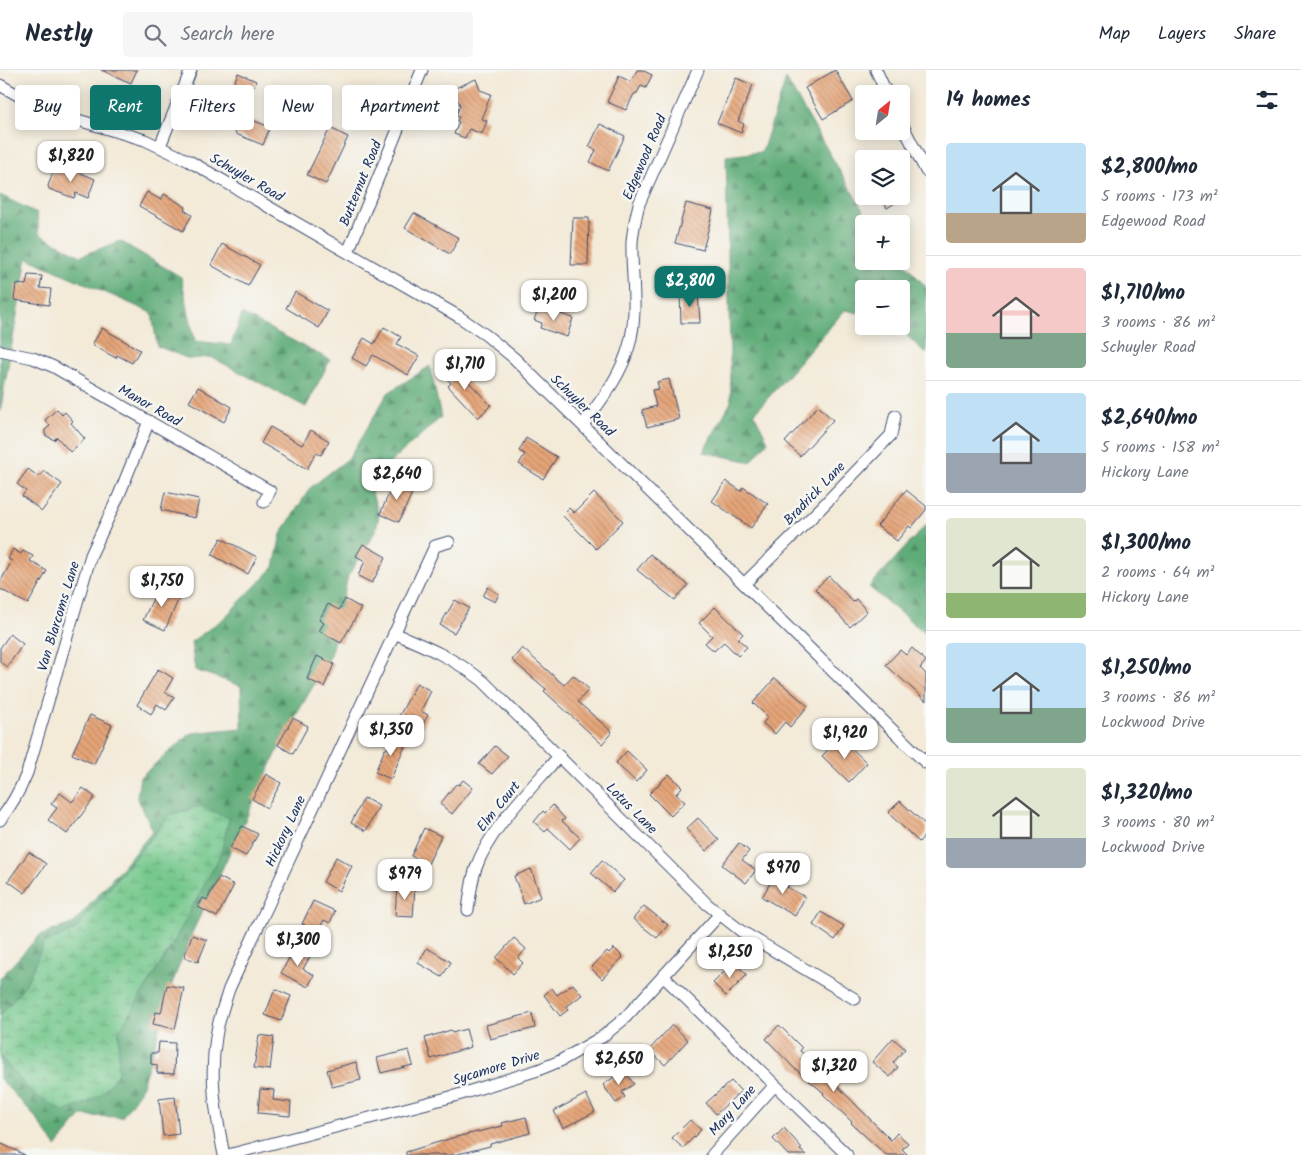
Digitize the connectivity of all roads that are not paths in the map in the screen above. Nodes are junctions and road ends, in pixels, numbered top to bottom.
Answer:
1 (191, 70) edge
2 (422, 70) edge
3 (698, 70) edge
4 (876, 70) edge
5 (0, 85) edge
6 (883, 85) edge
7 (910, 140) edge
8 (160, 146) junction
9 (926, 171) edge
10 (348, 252) junction
11 (0, 351) edge
12 (895, 416) dead end
13 (149, 421) junction
14 (583, 425) junction
15 (264, 502) dead end
16 (449, 542) dead end
17 (744, 584) junction
18 (394, 633) junction
19 (559, 756) junction
20 (926, 763) edge
21 (0, 820) edge
22 (468, 910) dead end
23 (720, 914) junction
24 (664, 976) junction
25 (856, 999) dead end
26 (775, 1085) junction
27 (226, 1155) edge
28 (712, 1155) edge
29 (847, 1155) edge

1 - 8 street
2 - 10 street, Butternut Road
3 - 14 street, Edgewood Road
4 - 6 street
5 - 8 street, Schuyler Road
7 - 9 street
8 - 10 street, Schuyler Road
10 - 14 street, Schuyler Road
11 - 13 street, Manor Road
12 - 17 street, Bradrick Lane
13 - 15 street, Manor Road
13 - 21 street, Van Blarcoms Lane
14 - 17 street, Schuyler Road
16 - 18 street, Hickory Lane
17 - 20 street, Schuyler Road
18 - 19 street, Lotus Lane
18 - 27 street, Hickory Lane
19 - 22 street, Elm Court
19 - 23 street, Lotus Lane
23 - 24 street, Sycamore Drive
23 - 25 street, Lotus Lane
24 - 26 street
24 - 27 street, Sycamore Drive
26 - 28 street, Mary Lane
26 - 29 street

